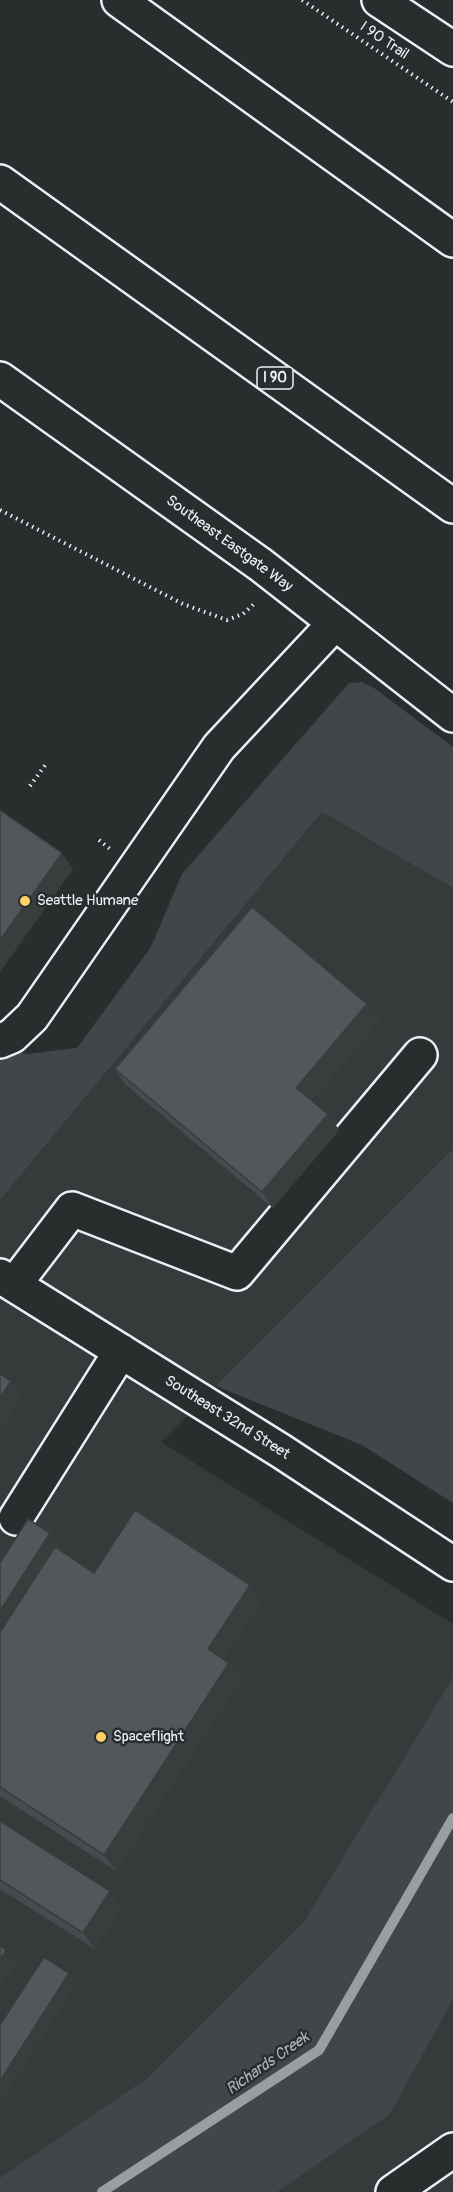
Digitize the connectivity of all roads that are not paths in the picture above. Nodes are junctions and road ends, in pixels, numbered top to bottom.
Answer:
1 (119, 0) edge
2 (397, 5) edge
3 (453, 49) edge
4 (0, 183) edge
5 (453, 240) edge
6 (0, 379) edge
7 (453, 506) edge
8 (335, 623) junction
9 (453, 715) edge
10 (0, 1041) edge
11 (420, 1055) dead end
12 (7, 1280) edge
13 (121, 1351) junction
14 (16, 1518) dead end
15 (453, 1564) edge
16 (453, 2150) edge
17 (393, 2192) edge

1 - 5 main road
2 - 3 main road
4 - 7 main road, I 90
6 - 8 main road, Southeast Eastgate Way
8 - 9 main road, Southeast Eastgate Way
8 - 10 main road
11 - 12 main road
12 - 13 main road, Southeast 32nd Street
13 - 14 main road
13 - 15 main road, Southeast 32nd Street
16 - 17 main road

